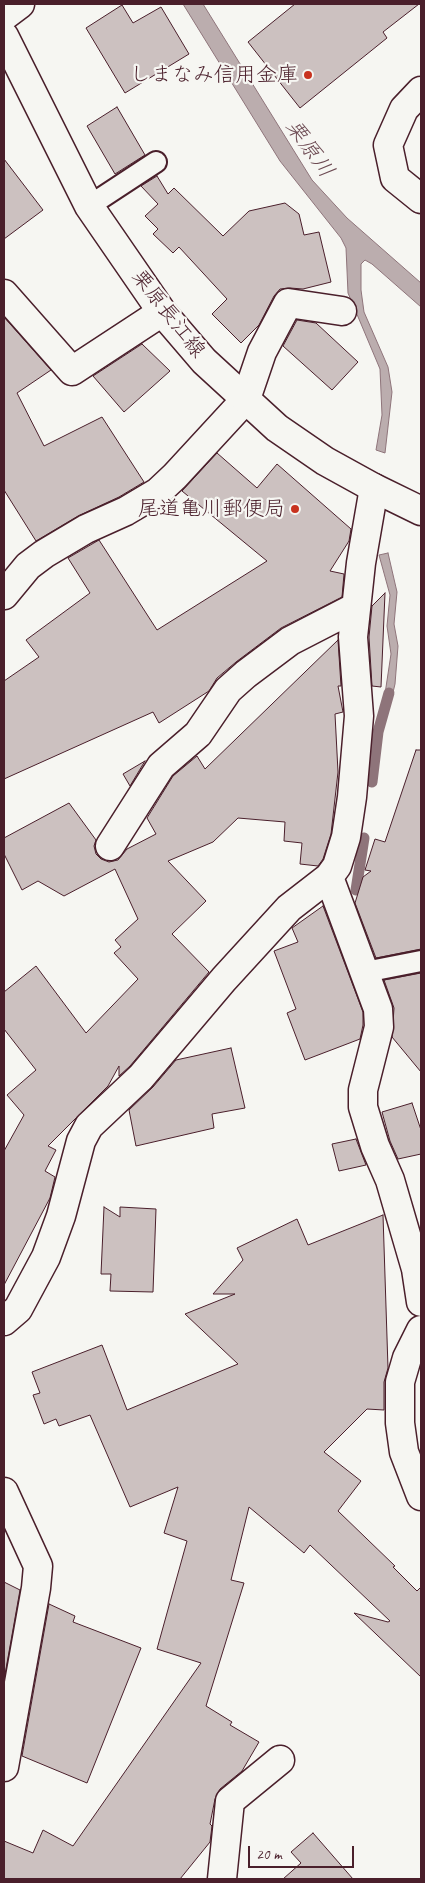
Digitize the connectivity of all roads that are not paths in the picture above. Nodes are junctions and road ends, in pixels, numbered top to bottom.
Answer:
1 (20, 4) edge
2 (4, 16) edge
3 (7, 48) edge
4 (421, 90) edge
5 (156, 162) dead end
6 (421, 199) edge
7 (88, 206) junction
8 (4, 294) edge
9 (342, 311) dead end
10 (162, 312) junction
11 (246, 399) junction
12 (374, 488) junction
13 (421, 511) edge
14 (4, 595) edge
15 (356, 608) junction
16 (110, 846) dead end
17 (329, 877) junction
18 (421, 961) edge
19 (365, 972) junction
20 (421, 1302) edge
21 (4, 1321) edge
22 (421, 1330) edge
23 (4, 1492) edge
24 (421, 1496) edge
25 (280, 1760) dead end
26 (4, 1767) edge
27 (222, 1879) edge

1 - 2 street
3 - 7 street, 栗原長江線
4 - 6 street
5 - 7 lane
7 - 10 street, 栗原長江線
8 - 10 street
9 - 11 street
10 - 11 street, 栗原長江線
11 - 12 street, 栗原長江線
11 - 14 street
12 - 13 street, 栗原長江線
12 - 15 street
15 - 16 street
15 - 17 street
17 - 19 street
17 - 21 street
18 - 19 lane
19 - 20 street
22 - 24 street
23 - 26 street
25 - 27 street

